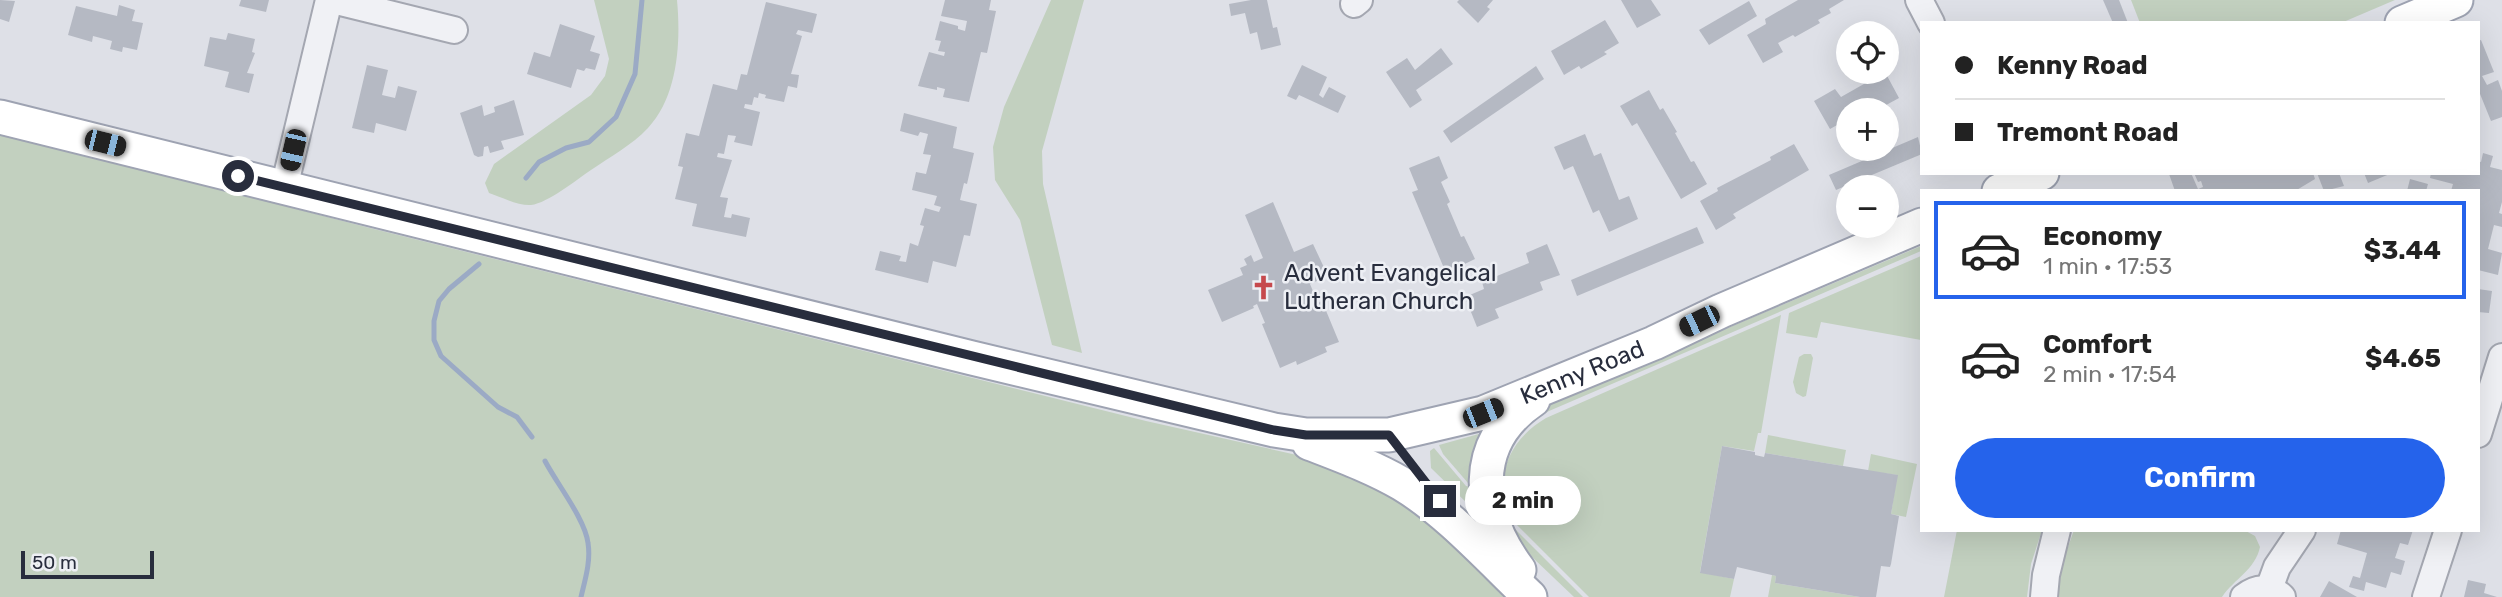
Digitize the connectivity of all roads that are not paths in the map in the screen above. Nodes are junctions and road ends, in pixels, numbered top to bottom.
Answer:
1 (331, 0) edge
2 (1919, 0) edge
3 (2456, 0) edge
4 (1930, 21) edge
5 (2407, 21) edge
6 (454, 30) dead end
7 (0, 117) edge
8 (2036, 175) edge
9 (2001, 186) edge
10 (284, 188) junction
11 (1920, 226) edge
12 (2502, 357) edge
13 (1565, 379) junction
14 (2480, 428) edge
15 (1274, 430) junction
16 (1389, 435) junction
17 (2057, 532) edge
18 (2447, 532) edge
19 (2293, 533) edge
20 (2265, 594) edge
21 (1531, 597) edge
22 (1539, 597) edge
23 (2043, 597) edge
24 (2426, 597) edge

1 - 6 street
1 - 10 street
2 - 4 street
3 - 5 main road
7 - 10 main road, Kenny Road
8 - 9 main road
10 - 15 main road, Kenny Road
11 - 13 main road, Kenny Road
12 - 14 street
13 - 16 main road, Kenny Road
13 - 22 main road
15 - 16 main road, Kenny Road
15 - 21 main road
16 - 22 main road
17 - 23 street
18 - 24 street
19 - 20 street

